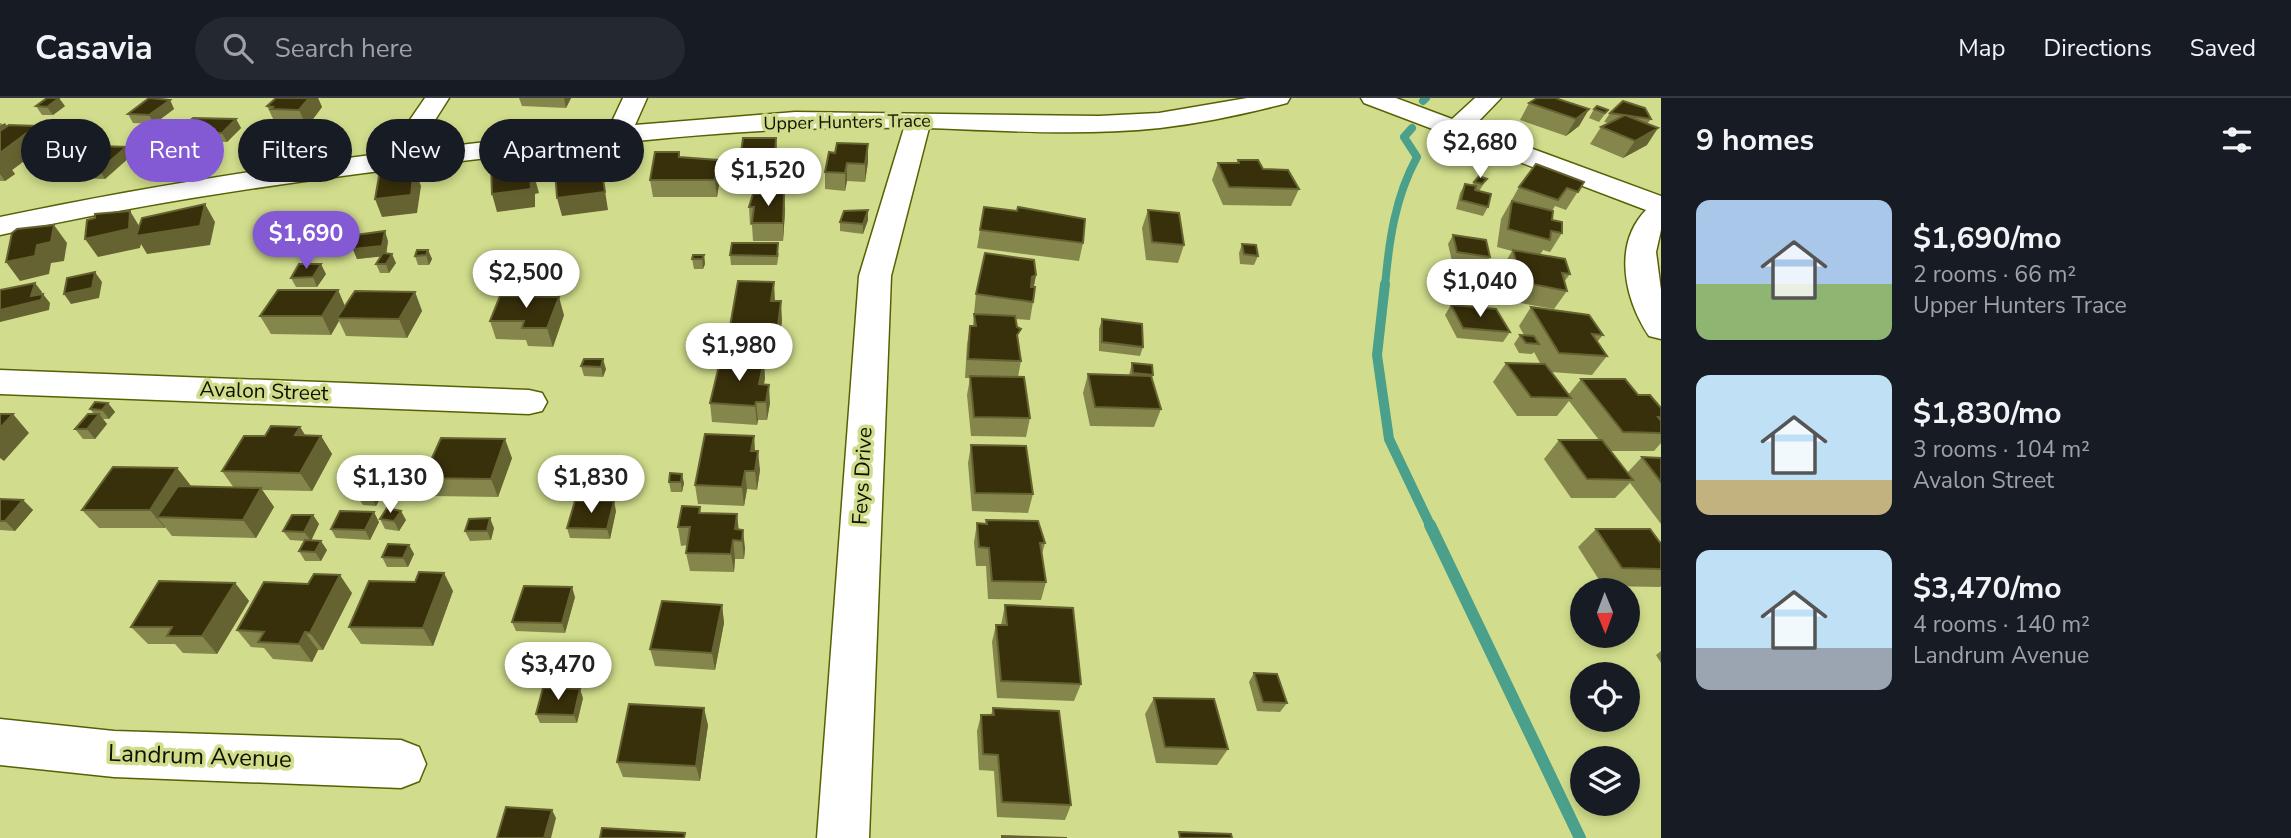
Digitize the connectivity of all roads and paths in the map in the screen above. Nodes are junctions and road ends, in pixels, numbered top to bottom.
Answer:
1 (438, 98) edge
2 (635, 98) edge
3 (1278, 98) edge
4 (1373, 98) edge
5 (1489, 98) edge
6 (998, 110) edge
7 (424, 119) edge
8 (625, 119) edge
9 (919, 120) junction
10 (1456, 129) junction
11 (644, 133) edge
12 (366, 164) edge
13 (1661, 209) edge
14 (0, 226) edge
15 (1661, 329) edge
16 (0, 383) edge
17 (528, 402) dead end
18 (0, 743) edge
19 (401, 764) dead end
20 (843, 838) edge

1 - 7 street
2 - 8 street
3 - 6 street, Upper Hunters Trace
4 - 10 street
5 - 10 street
6 - 9 street, Upper Hunters Trace
9 - 11 street, Upper Hunters Trace
9 - 20 street, Feys Drive
10 - 13 street
12 - 14 street, Upper Hunters Trace
13 - 15 street
16 - 17 street, Avalon Street
18 - 19 street, Landrum Avenue

